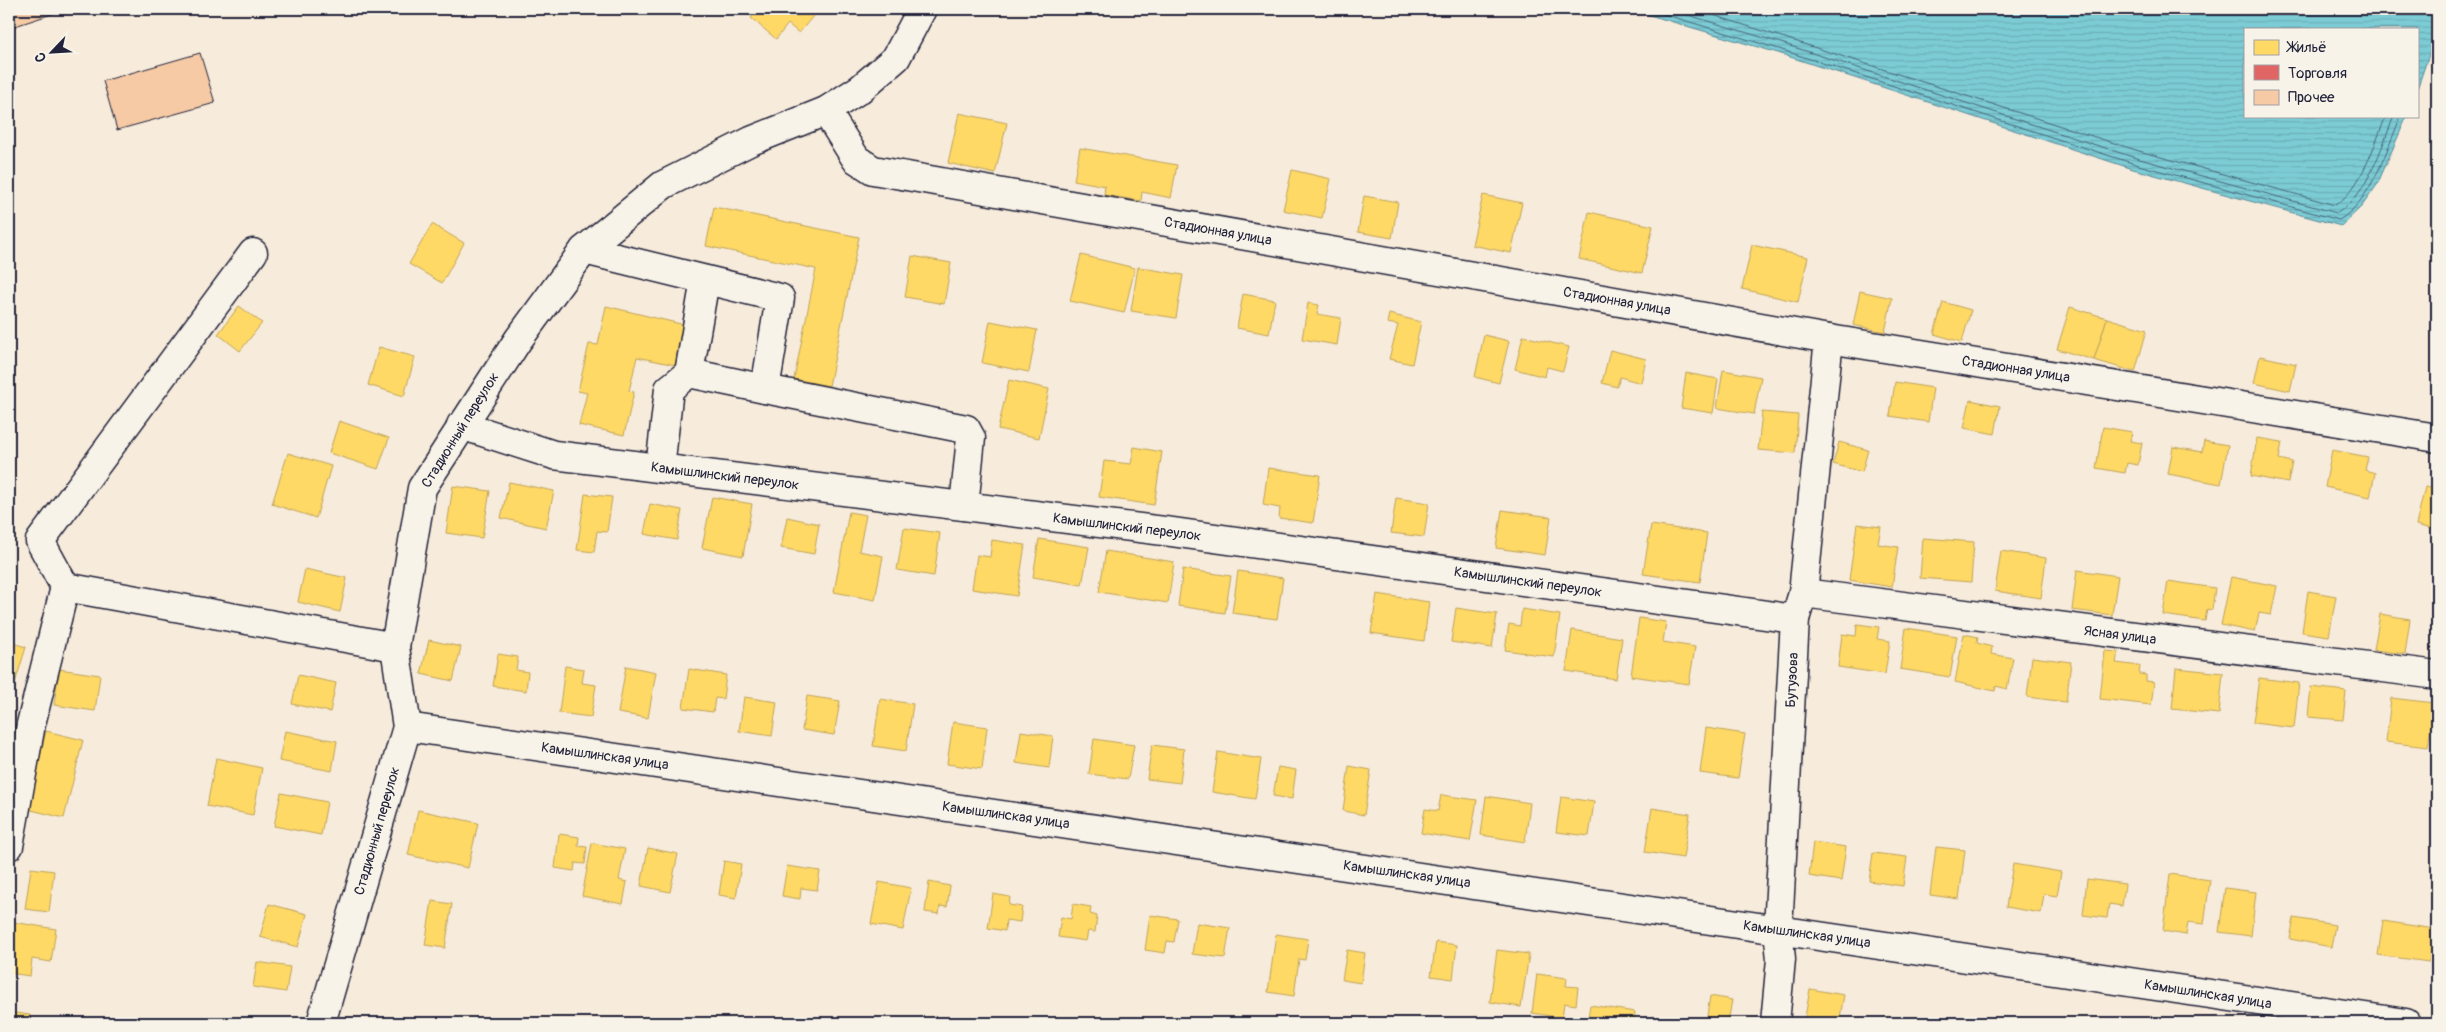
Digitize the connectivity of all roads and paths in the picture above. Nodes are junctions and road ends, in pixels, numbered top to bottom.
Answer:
1 (922, 9) edge
2 (826, 111) junction
3 (584, 250) junction
4 (253, 252) dead end
5 (706, 280) junction
6 (1828, 339) junction
7 (689, 373) junction
8 (765, 389) junction
9 (461, 425) junction
10 (2437, 438) edge
11 (660, 468) junction
12 (964, 506) junction
13 (65, 587) junction
14 (1804, 594) junction
15 (1795, 619) junction
16 (394, 647) junction
17 (2437, 675) edge
18 (407, 726) junction
19 (9, 846) edge
20 (1778, 929) junction
21 (321, 1023) edge
22 (1776, 1023) edge
23 (2406, 1023) edge

1 - 2 street, Стадионный переулок
2 - 3 street, Стадионный переулок
2 - 6 street, Стадионная улица
3 - 5 street
3 - 9 street, Стадионный переулок
4 - 13 street
5 - 7 street
5 - 8 street
6 - 10 street, Стадионная улица
6 - 14 street, Бутузова
7 - 8 street
7 - 11 street
8 - 12 street
9 - 11 street, Камышлинский переулок
9 - 16 street, Стадионный переулок
11 - 12 street, Камышлинский переулок
12 - 15 street, Камышлинский переулок
13 - 16 street
13 - 19 street
14 - 15 street, Бутузова
14 - 17 street, Ясная улица
15 - 20 street, Бутузова
16 - 18 street, Стадионный переулок
18 - 20 street, Камышлинская улица
18 - 21 street, Стадионный переулок
20 - 22 street, Бутузова
20 - 23 street, Камышлинская улица

